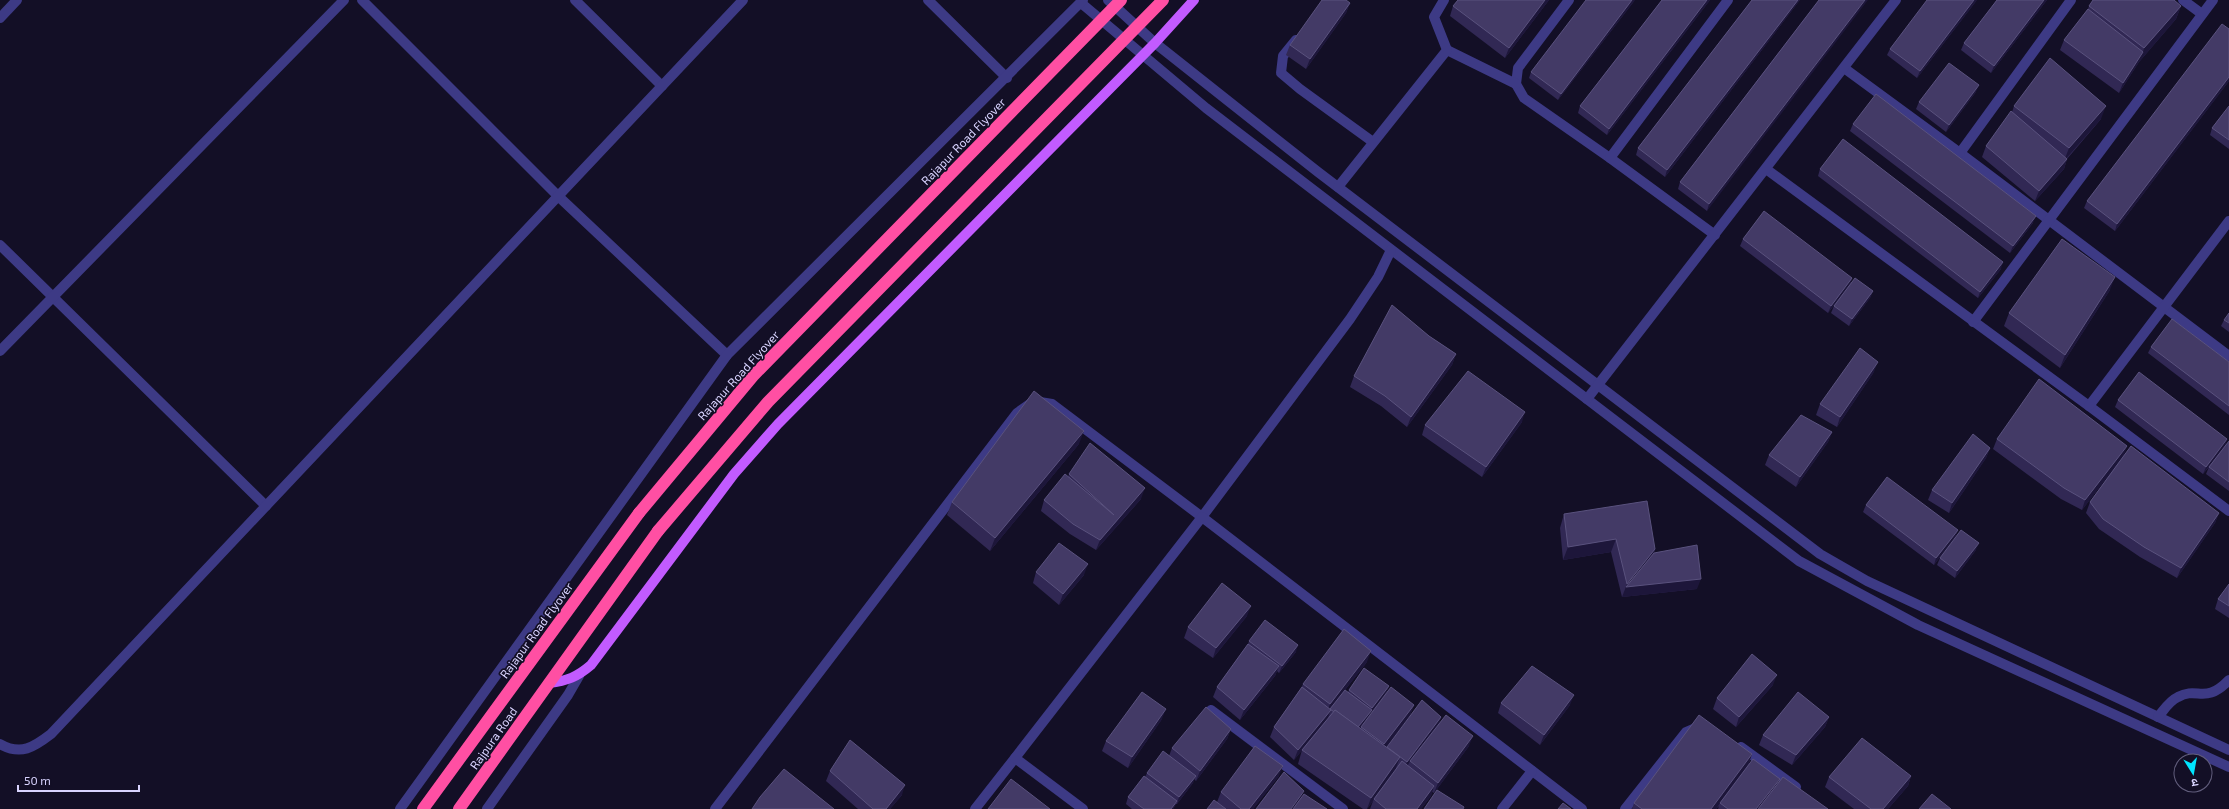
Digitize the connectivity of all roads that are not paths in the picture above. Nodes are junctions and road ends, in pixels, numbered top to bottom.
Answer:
1 (17, 0) edge
2 (344, 0) edge
3 (362, 0) edge
4 (575, 0) edge
5 (743, 0) edge
6 (928, 0) edge
7 (1108, 0) edge
8 (1121, 0) edge
9 (1163, 0) edge
10 (1194, 0) edge
11 (1444, 0) edge
12 (1569, 0) edge
13 (1728, 0) edge
14 (1896, 0) edge
15 (2071, 0) edge
16 (2183, 0) edge
17 (2213, 0) edge
18 (1082, 1) edge
19 (2202, 14) junction
20 (0, 18) edge
21 (1302, 31) edge
22 (1155, 43) junction
23 (1447, 50) junction
24 (1142, 55) junction
25 (1844, 68) junction
26 (1007, 78) junction
27 (1516, 84) junction
28 (662, 86) junction
29 (1373, 142) junction
30 (1960, 153) junction
31 (1610, 158) junction
32 (1766, 169) junction
33 (1338, 187) junction
34 (558, 196) junction
35 (2048, 221) junction
36 (2229, 222) edge
37 (1715, 235) junction
38 (0, 245) edge
39 (1392, 250) junction
40 (54, 297) junction
41 (2164, 307) junction
42 (1973, 322) junction
43 (0, 351) edge
44 (727, 355) junction
45 (2229, 356) edge
46 (1598, 385) junction
47 (1587, 399) junction
48 (2089, 406) junction
49 (266, 506) junction
50 (2229, 512) edge
51 (1202, 517) junction
52 (579, 676) junction
53 (2229, 680) edge
54 (549, 683) junction
55 (1211, 710) edge
56 (2158, 717) junction
57 (1712, 727) edge
58 (1735, 742) edge
59 (0, 744) edge
60 (2229, 750) edge
61 (1015, 758) junction
62 (2229, 767) edge
63 (1532, 771) junction
64 (1802, 791) edge
65 (400, 809) edge
66 (423, 809) edge
67 (460, 809) edge
68 (487, 809) edge
69 (715, 809) edge
70 (975, 809) edge
71 (1083, 809) edge
72 (1343, 809) edge
73 (1502, 809) edge
74 (1582, 809) edge
75 (1625, 809) edge

1 - 20 street
2 - 40 street
3 - 34 street
4 - 28 street
5 - 28 street
6 - 26 street
7 - 22 street
8 - 66 highway, Rajapur Road Flyover, bridge
9 - 54 highway, bridge
10 - 22 main road
11 - 23 street
12 - 27 street
13 - 31 street
14 - 25 street
15 - 30 street
16 - 19 street
17 - 19 street
18 - 24 street
18 - 26 street
19 - 35 street
21 - 29 street
22 - 24 main road
22 - 33 street
23 - 27 street
23 - 29 street
24 - 39 street
24 - 52 main road
25 - 30 street
25 - 32 street
26 - 44 street
27 - 31 street
28 - 34 street
29 - 33 street
30 - 35 street
31 - 37 street
32 - 37 street
32 - 42 street
33 - 46 street
34 - 44 street
34 - 49 street
35 - 41 street
35 - 42 street
36 - 41 street
37 - 46 street
38 - 40 street
39 - 47 street
39 - 51 street
40 - 43 street
40 - 49 street
41 - 45 street
41 - 48 street
42 - 48 street
44 - 65 street
46 - 47 street
46 - 56 street
47 - 62 street
48 - 50 street
49 - 59 street
51 - 61 street
51 - 63 street
51 - 69 street
52 - 54 main road
52 - 68 street
53 - 56 street
54 - 67 highway, Rajpura Road
55 - 72 street
56 - 60 street
57 - 75 street
58 - 64 street
61 - 70 street
61 - 71 street
63 - 73 street
63 - 74 street

